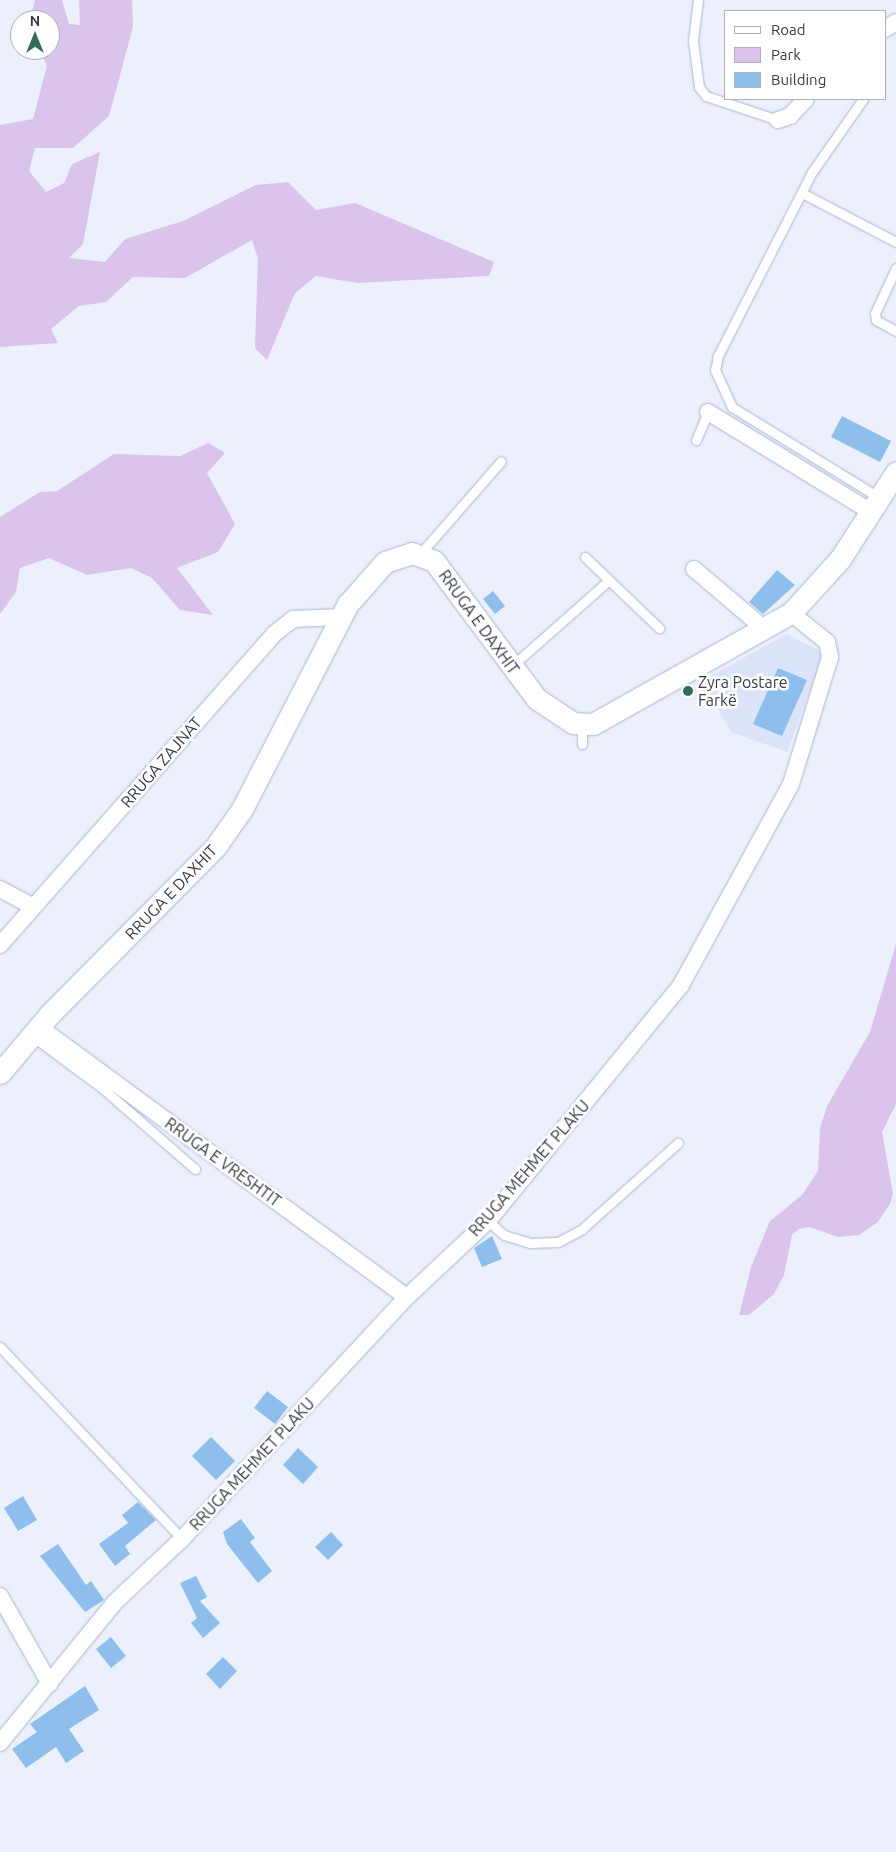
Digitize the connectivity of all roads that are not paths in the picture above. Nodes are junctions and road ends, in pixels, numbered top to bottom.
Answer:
1 (698, 0) edge
2 (805, 100) edge
3 (862, 100) edge
4 (778, 120) joint
5 (802, 193) junction
6 (896, 242) edge
7 (896, 268) edge
8 (896, 331) edge
9 (708, 412) joint
10 (696, 440) dead end
11 (501, 461) dead end
12 (896, 472) edge
13 (876, 505) junction
14 (420, 554) junction
15 (585, 557) dead end
16 (694, 568) dead end
17 (608, 581) junction
18 (791, 613) junction
19 (341, 617) junction
20 (659, 628) dead end
21 (766, 630) junction
22 (511, 667) junction
23 (0, 889) edge
24 (34, 907) junction
25 (0, 945) edge
26 (35, 1031) junction
27 (0, 1073) edge
28 (678, 1143) dead end
29 (195, 1169) dead end
30 (488, 1221) junction
31 (407, 1297) junction
32 (0, 1347) edge
33 (182, 1539) junction
34 (0, 1596) edge
35 (50, 1684) junction
36 (0, 1743) edge

1 - 4 lane
2 - 4 street
3 - 5 lane
5 - 6 lane
5 - 13 lane
7 - 8 lane
9 - 10 lane
9 - 13 street
11 - 14 lane
12 - 13 street, RRUGA E DAXHIT
13 - 18 street, RRUGA E DAXHIT
14 - 19 street, RRUGA E DAXHIT
14 - 22 street, RRUGA E DAXHIT
15 - 17 lane
16 - 21 street
17 - 20 lane
17 - 22 lane
18 - 21 street, RRUGA E DAXHIT
18 - 30 street, RRUGA MEHMET PLAKU
19 - 24 street, RRUGA ZAJNAT
19 - 26 street, RRUGA E DAXHIT
21 - 22 street, RRUGA E DAXHIT
23 - 24 street
24 - 25 street, RRUGA ZAJNAT
26 - 27 street, RRUGA E DAXHIT
26 - 29 lane
26 - 31 street, RRUGA E VRESHTIT
28 - 30 lane
30 - 31 street, RRUGA MEHMET PLAKU
31 - 33 street, RRUGA MEHMET PLAKU
32 - 33 lane
33 - 35 street, RRUGA MEHMET PLAKU
34 - 35 street
35 - 36 street, RRUGA MEHMET PLAKU

